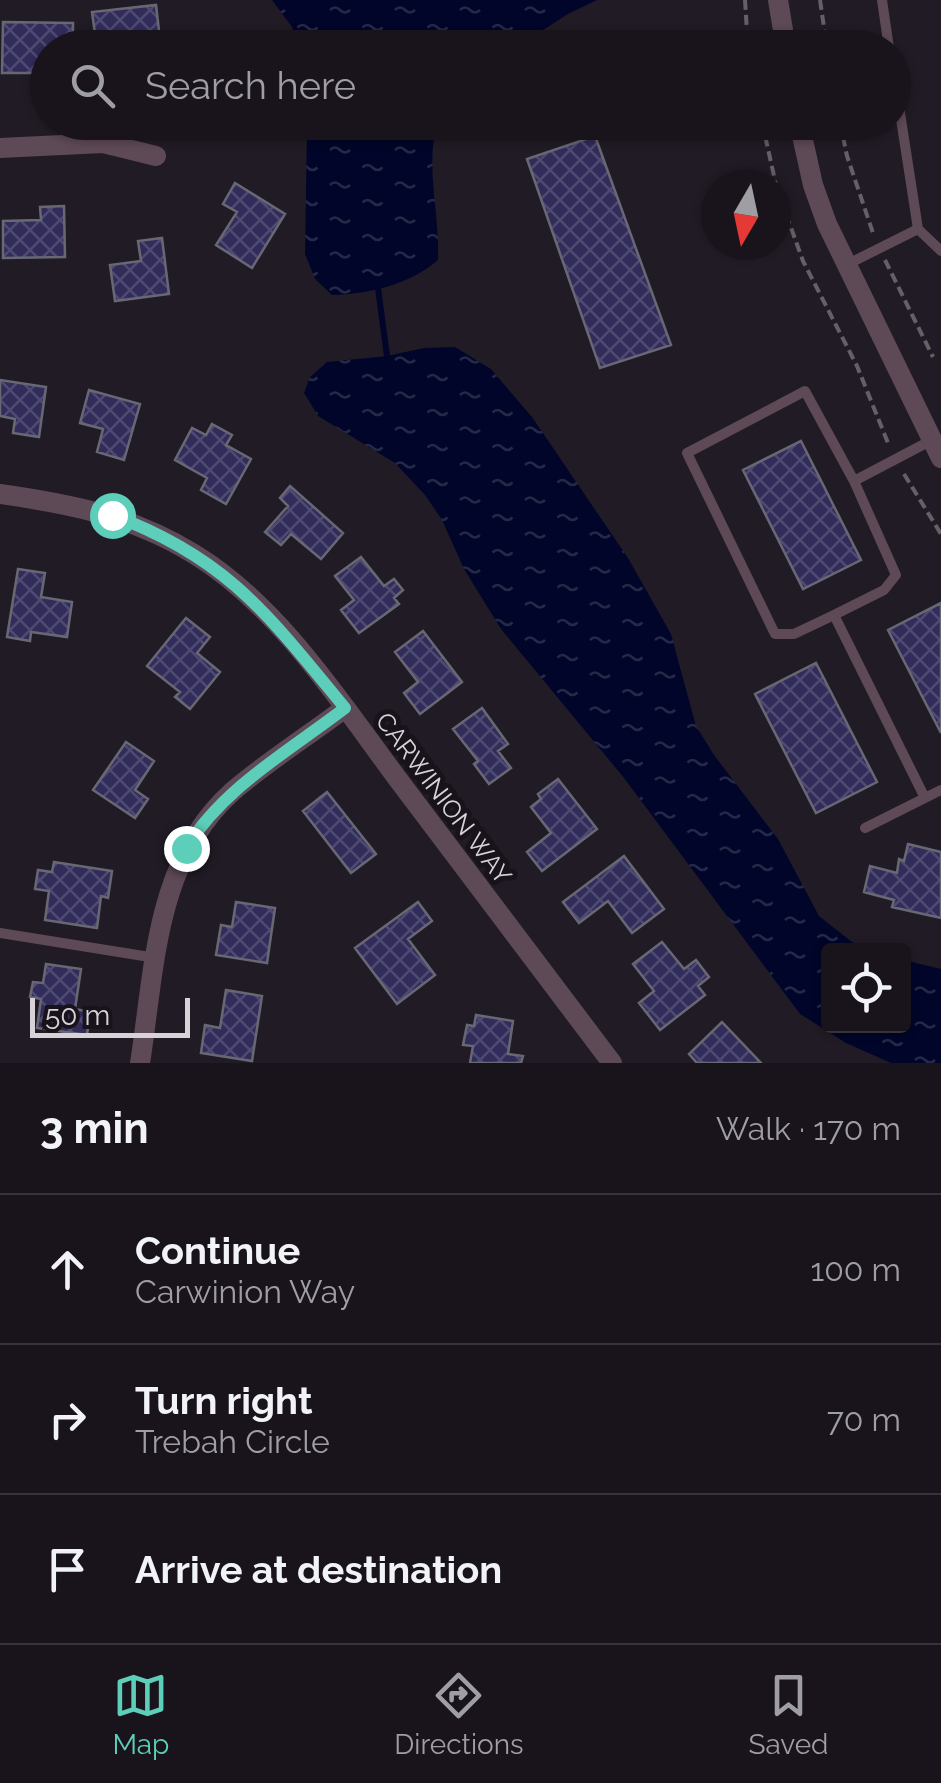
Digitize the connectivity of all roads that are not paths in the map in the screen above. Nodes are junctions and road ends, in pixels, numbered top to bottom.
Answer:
1 (778, 0) edge
2 (882, 0) edge
3 (783, 30) edge
4 (886, 30) edge
5 (803, 140) edge
6 (904, 140) edge
7 (0, 148) edge
8 (156, 156) dead end
9 (918, 229) junction
10 (941, 251) edge
11 (845, 266) junction
12 (938, 444) edge
13 (854, 480) junction
14 (0, 494) edge
15 (834, 615) junction
16 (345, 708) junction
17 (941, 790) edge
18 (925, 798) junction
19 (866, 828) dead end
20 (0, 934) edge
21 (156, 958) junction
22 (140, 1063) edge
23 (612, 1063) edge

1 - 3 street
2 - 4 lane
5 - 11 street
6 - 9 lane
7 - 8 street
9 - 10 lane
9 - 11 lane
11 - 12 street
12 - 13 lane
13 - 15 lane
13 - 15 lane
14 - 16 street, CARWINION WAY
15 - 18 lane
16 - 21 street
16 - 23 street, CARWINION WAY
17 - 18 lane
18 - 19 lane
20 - 21 lane
21 - 22 street

